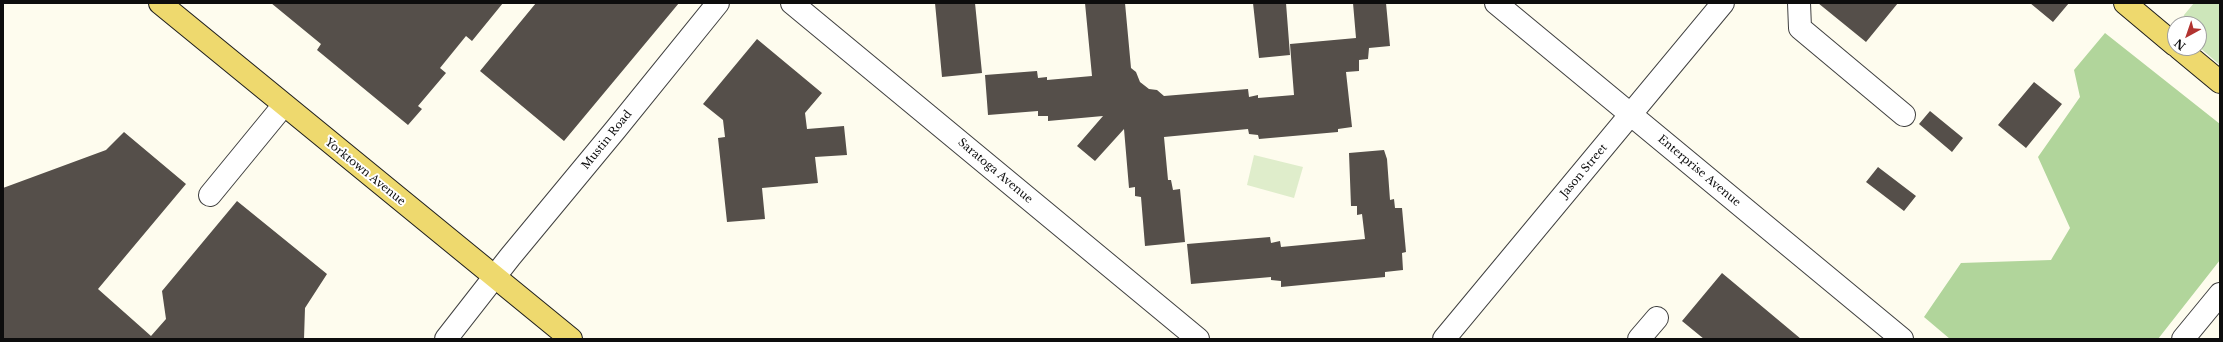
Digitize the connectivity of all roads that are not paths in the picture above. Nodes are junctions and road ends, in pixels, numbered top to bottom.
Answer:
1 (160, 3) edge
2 (718, 3) edge
3 (792, 3) edge
4 (1496, 3) edge
5 (1723, 3) edge
6 (1799, 3) edge
7 (2125, 3) edge
8 (2167, 38) edge
9 (2189, 56) edge
10 (2220, 82) edge
11 (284, 106) junction
12 (1630, 114) junction
13 (1904, 115) dead end
14 (210, 195) dead end
15 (495, 276) junction
16 (2220, 294) edge
17 (1657, 318) dead end
18 (446, 339) edge
19 (571, 339) edge
20 (1198, 339) edge
21 (1444, 339) edge
22 (1639, 339) edge
23 (1902, 339) edge
24 (2183, 339) edge

1 - 11 main road, Yorktown Avenue
2 - 15 street, Mustin Road
3 - 20 street, Saratoga Avenue
4 - 12 street, Enterprise Avenue
5 - 12 street, Jason Street
6 - 13 street
7 - 8 main road
9 - 10 main road
11 - 14 street
11 - 15 main road, Yorktown Avenue
12 - 21 street, Jason Street
12 - 23 street, Enterprise Avenue
15 - 18 street, Mustin Road
15 - 19 main road, Yorktown Avenue
16 - 24 street
17 - 22 street

